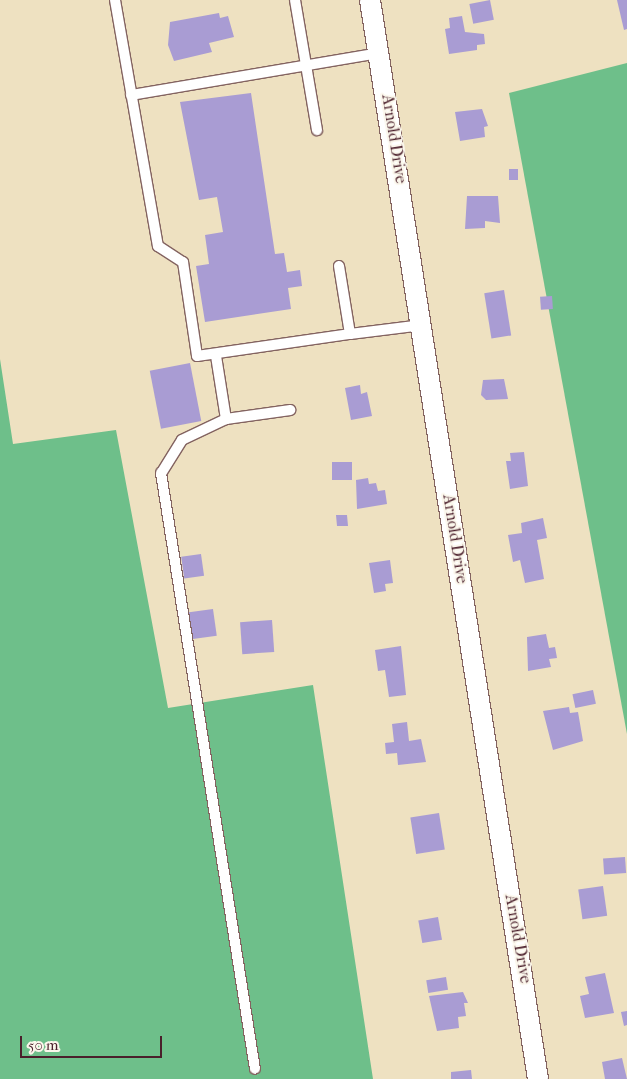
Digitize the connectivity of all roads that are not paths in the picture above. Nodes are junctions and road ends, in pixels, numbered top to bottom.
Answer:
1 (115, 0) edge
2 (295, 0) edge
3 (370, 0) edge
4 (379, 53) junction
5 (305, 65) junction
6 (131, 95) junction
7 (317, 130) dead end
8 (339, 266) dead end
9 (422, 325) junction
10 (350, 334) junction
11 (216, 356) junction
12 (290, 410) dead end
13 (226, 419) junction
14 (255, 1069) dead end
15 (538, 1079) edge

1 - 6 lane
2 - 5 lane
3 - 4 street, Arnold Drive
4 - 5 lane
4 - 9 street, Arnold Drive
5 - 6 lane
5 - 7 lane
6 - 11 lane
8 - 10 lane
9 - 10 lane
9 - 15 street, Arnold Drive
10 - 11 lane
11 - 13 lane
12 - 13 lane
13 - 14 lane

